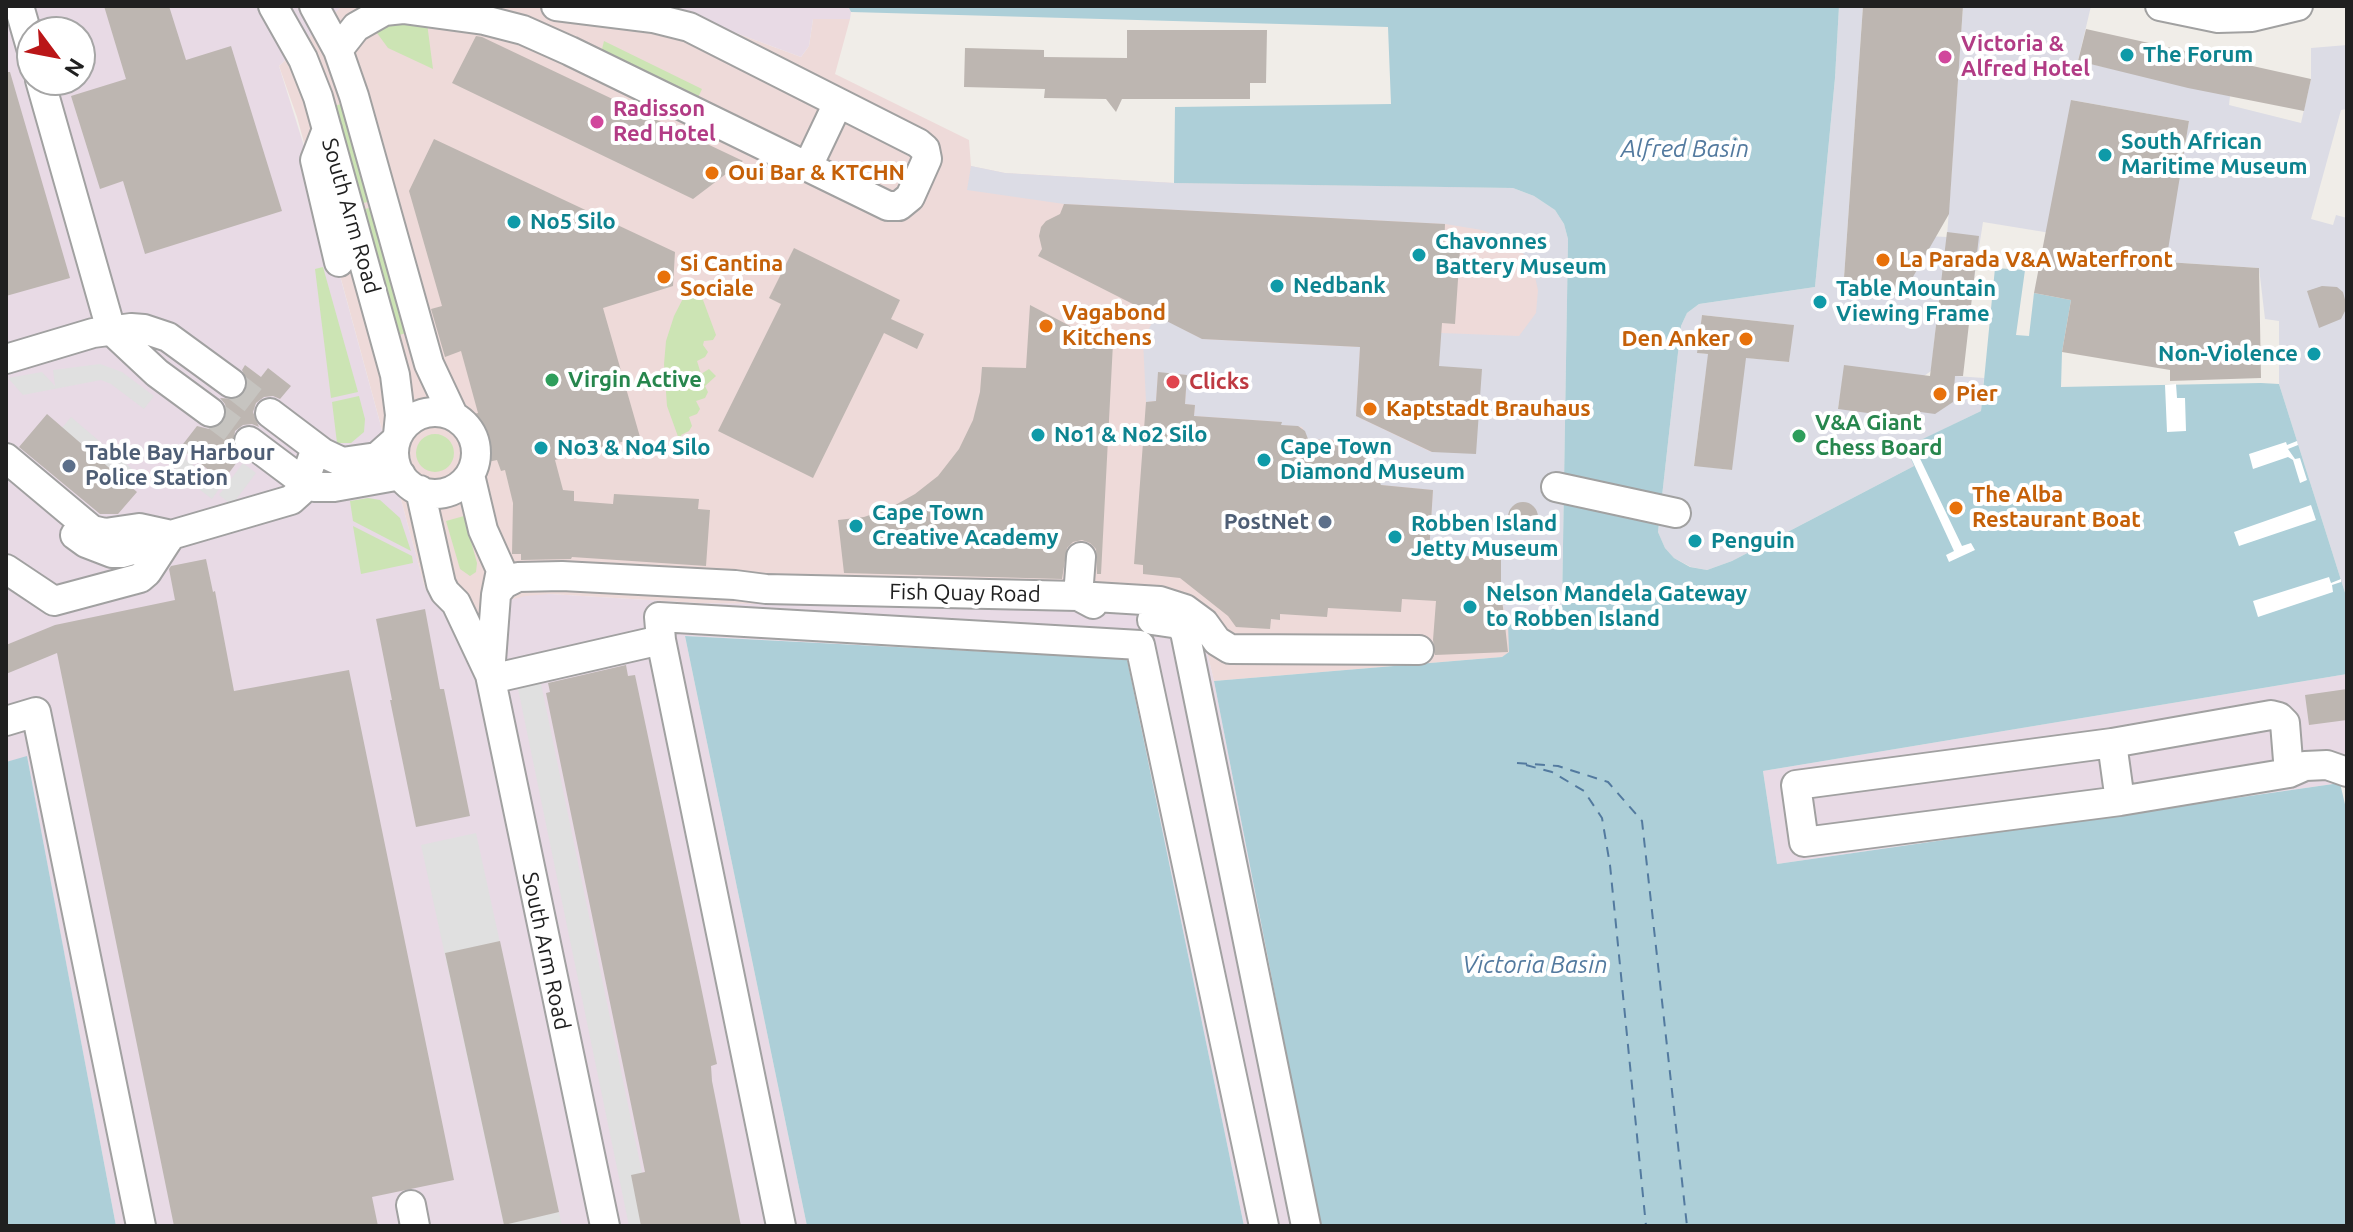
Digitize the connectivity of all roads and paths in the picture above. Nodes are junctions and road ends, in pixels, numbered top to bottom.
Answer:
1 (273, 6) edge
2 (314, 6) edge
3 (556, 6) edge
4 (2160, 6) edge
5 (2298, 6) edge
6 (338, 50) junction
7 (45, 96) edge
8 (838, 103) junction
9 (327, 129) junction
10 (808, 166) junction
11 (339, 262) dead end
12 (111, 330) junction
13 (6, 359) edge
14 (231, 383) tunnel mouth
15 (210, 412) tunnel mouth
16 (270, 413) tunnel mouth
17 (453, 415) junction
18 (397, 438) junction
19 (249, 441) tunnel mouth
20 (316, 448) junction
21 (6, 458) edge
22 (470, 475) junction
23 (6, 477) edge
24 (410, 482) junction
25 (305, 483) junction
26 (1556, 487) dead end
27 (1676, 513) dead end
28 (169, 538) junction
29 (1081, 557) dead end
30 (6, 569) edge
31 (497, 592) junction
32 (1078, 596) junction
33 (456, 603) junction
34 (661, 640) junction
35 (1419, 650) dead end
36 (490, 677) junction
37 (6, 721) edge
38 (2112, 743) junction
39 (2347, 772) edge
40 (2289, 773) junction
41 (2120, 801) junction
42 (141, 1226) edge
43 (605, 1226) edge
44 (781, 1226) edge
45 (1264, 1226) edge
46 (1306, 1226) edge

1 - 9 street, South Arm Road
2 - 6 street, South Arm Road
3 - 8 street
4 - 5 street
6 - 10 street
6 - 17 street, South Arm Road
7 - 12 street
8 - 10 street
8 - 10 street
9 - 11 street
9 - 18 street, South Arm Road
12 - 13 street
12 - 14 street
12 - 15 street
16 - 20 street
17 - 18 street
17 - 22 street
18 - 20 street
18 - 24 street
19 - 25 street
20 - 25 street
21 - 28 street
22 - 24 street
22 - 31 street, South Arm Road
23 - 28 street
24 - 25 street
24 - 33 street, South Arm Road
25 - 28 street
26 - 27 street
28 - 30 street
29 - 32 street
31 - 32 street, Fish Quay Road
31 - 33 street, Fish Quay Road
31 - 36 street, South Arm Road
32 - 35 street, Fish Quay Road
32 - 46 street
33 - 36 street, South Arm Road
34 - 36 street
34 - 44 street
34 - 45 street
36 - 43 street, South Arm Road
37 - 42 street
38 - 40 street
38 - 41 street
38 - 41 street
39 - 40 street
40 - 41 street

